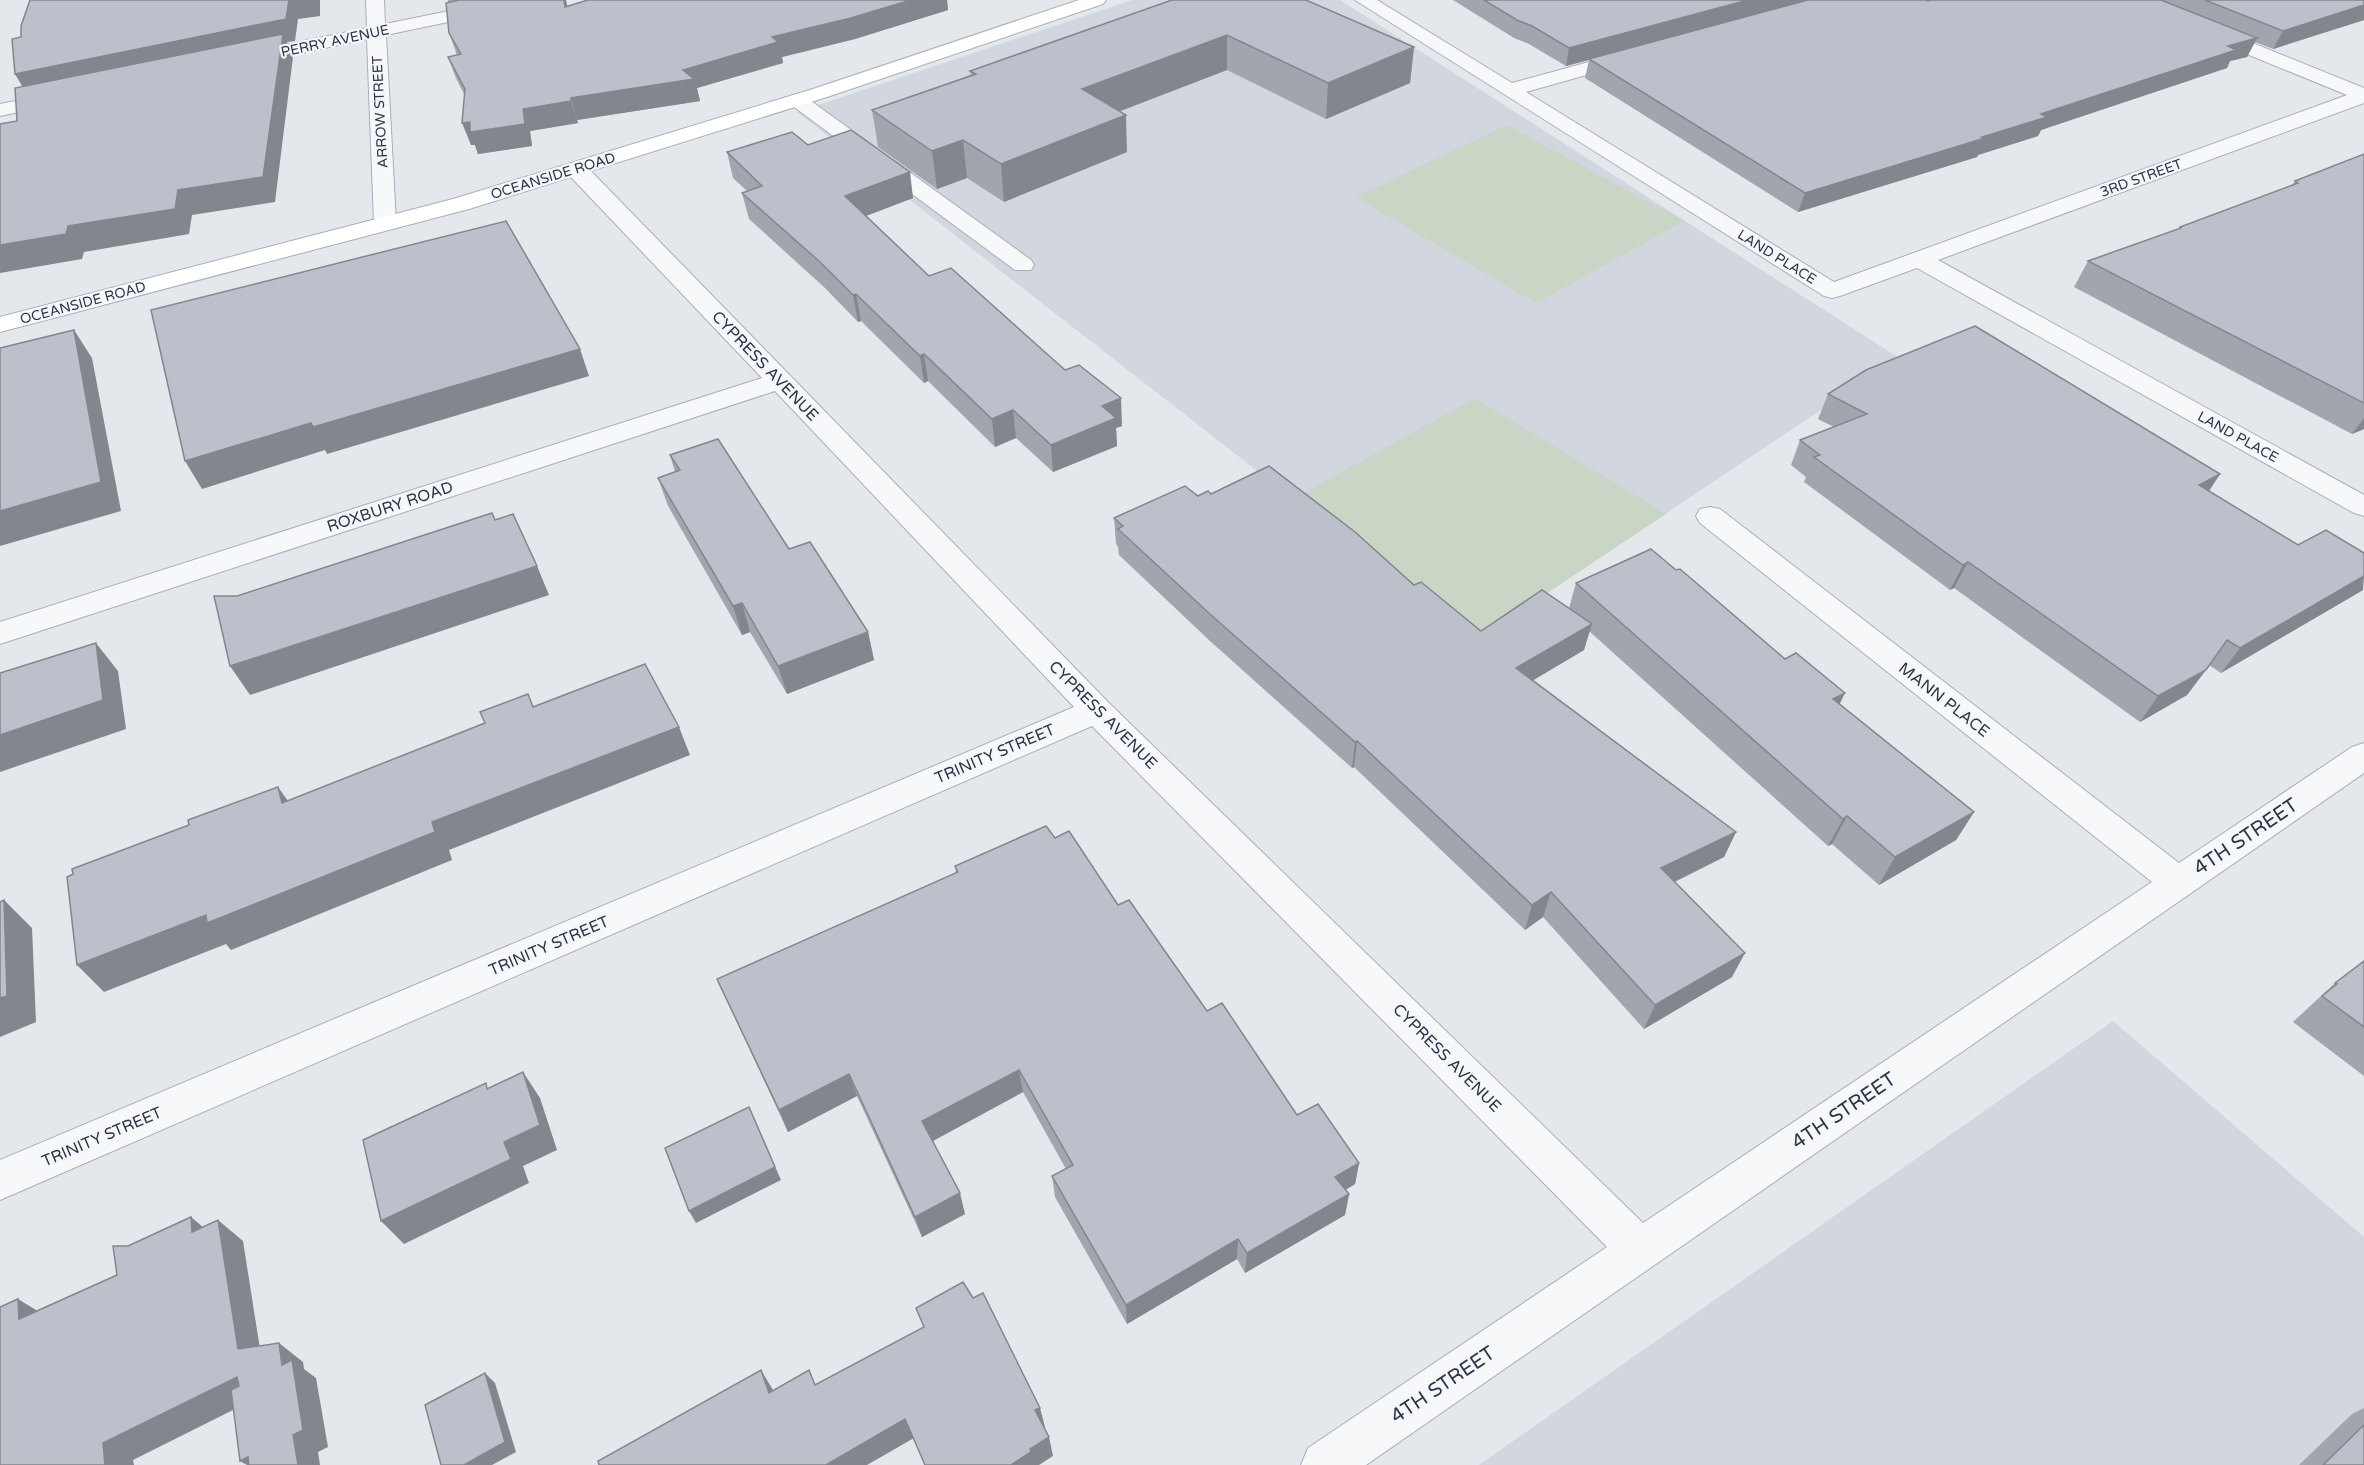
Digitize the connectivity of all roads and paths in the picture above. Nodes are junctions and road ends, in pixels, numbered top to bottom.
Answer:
1 (375, 0) edge
2 (529, 0) edge
3 (1097, 0) edge
4 (1364, 0) edge
5 (2130, 0) edge
6 (376, 32) junction
7 (1646, 53) edge
8 (228, 63) edge
9 (1510, 90) junction
10 (80, 94) edge
11 (2364, 96) edge
12 (797, 100) junction
13 (0, 110) edge
14 (576, 169) junction
15 (385, 223) junction
16 (1918, 259) junction
17 (1023, 265) dead end
18 (0, 325) edge
19 (780, 381) junction
20 (2364, 507) edge
21 (1710, 516) dead end
22 (0, 633) edge
23 (1097, 711) junction
24 (2364, 756) edge
25 (2179, 883) junction
26 (0, 1180) edge
27 (1640, 1250) junction
28 (1325, 1465) edge

1 - 6 street, ARROW STREET
2 - 6 street, PERRY AVENUE
3 - 12 main road, OCEANSIDE ROAD
4 - 9 street, LAND PLACE
5 - 11 street
6 - 8 street, PERRY AVENUE
6 - 15 street, ARROW STREET
7 - 9 street
9 - 16 street, LAND PLACE
10 - 13 street
11 - 16 street, 3RD STREET
12 - 14 main road, OCEANSIDE ROAD
12 - 17 lane
14 - 15 main road, OCEANSIDE ROAD
14 - 19 street, CYPRESS AVENUE
15 - 18 main road, OCEANSIDE ROAD
16 - 20 street, LAND PLACE
19 - 22 street, ROXBURY ROAD
19 - 23 street, CYPRESS AVENUE
21 - 25 street, MANN PLACE
23 - 26 street, TRINITY STREET
23 - 27 street, CYPRESS AVENUE
24 - 25 street, 4TH STREET
25 - 27 street, 4TH STREET
27 - 28 street, 4TH STREET

